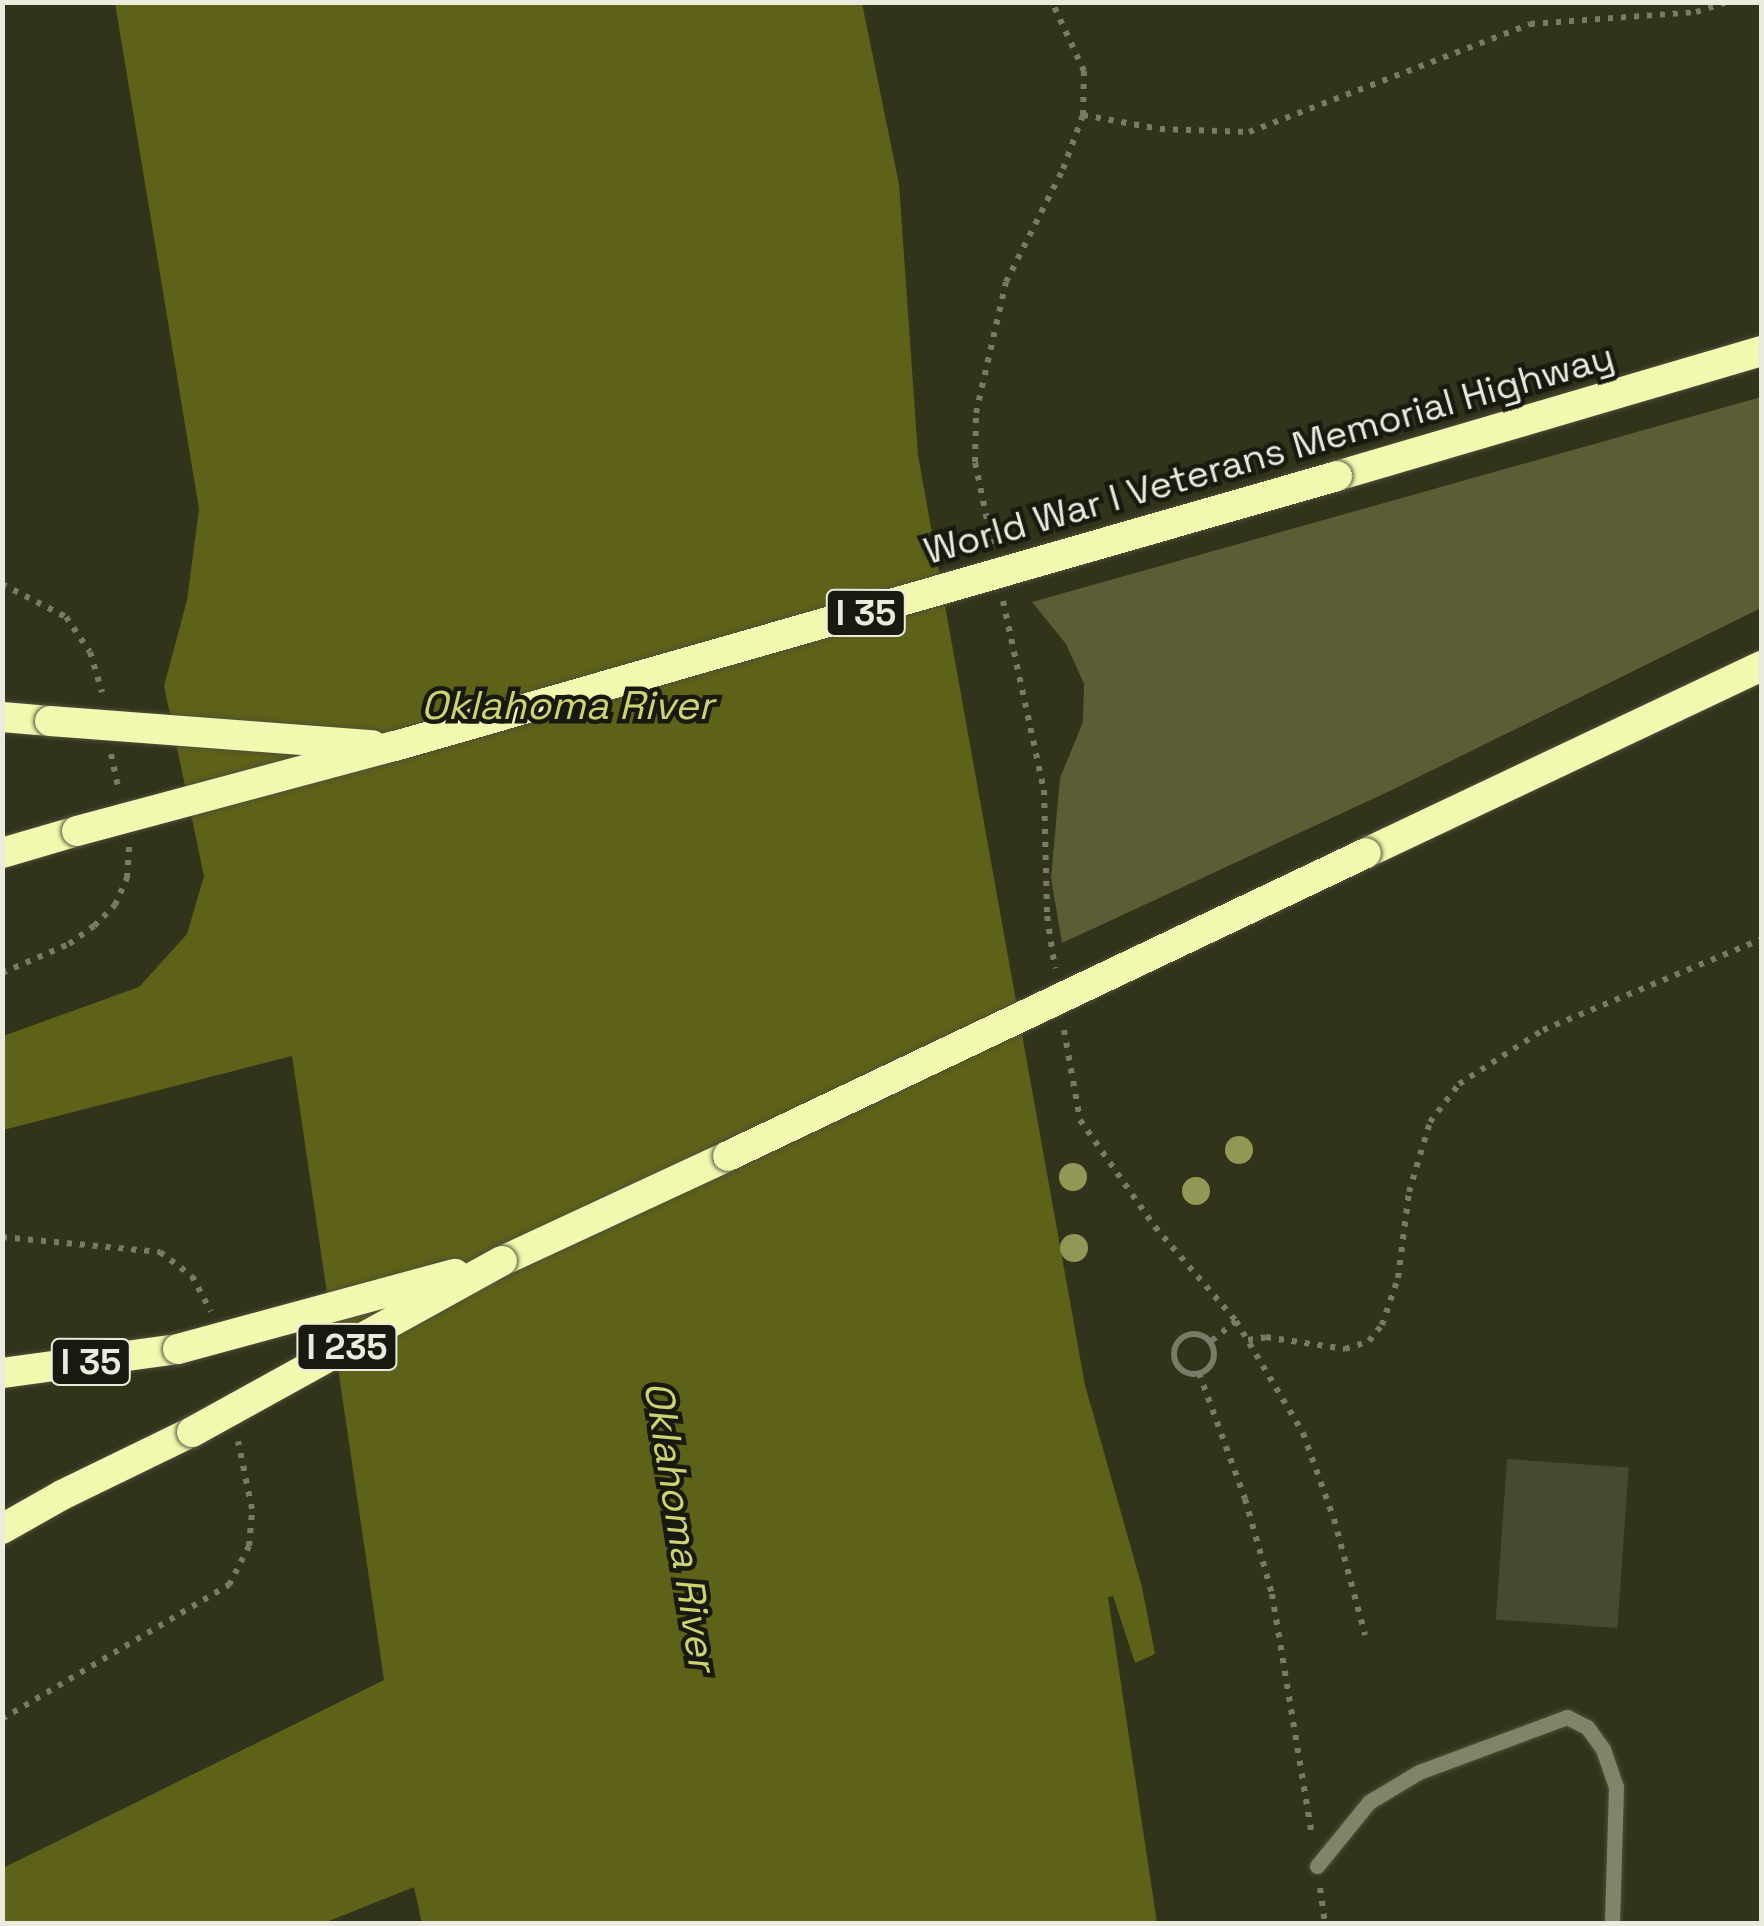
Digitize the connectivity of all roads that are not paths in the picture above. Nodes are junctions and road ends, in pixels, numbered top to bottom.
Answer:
1 (1762, 351) edge
2 (1762, 666) edge
3 (2, 717) edge
4 (395, 746) junction
5 (2, 853) edge
6 (502, 1261) junction
7 (2, 1373) edge
8 (62, 1495) junction
9 (2, 1520) edge
10 (2, 1529) edge
11 (1316, 1866) road end
12 (1612, 1924) edge

1 - 4 highway, World War I Veterans Memorial Highway / I 35, bridge
2 - 6 highway, I 35, bridge
3 - 4 highway, I 35, bridge
4 - 5 highway, World War I Veterans Memorial Highway, bridge
6 - 7 highway, I 35, bridge
6 - 8 highway, I 235, bridge
8 - 9 highway
8 - 10 highway, I 235
11 - 12 lane

